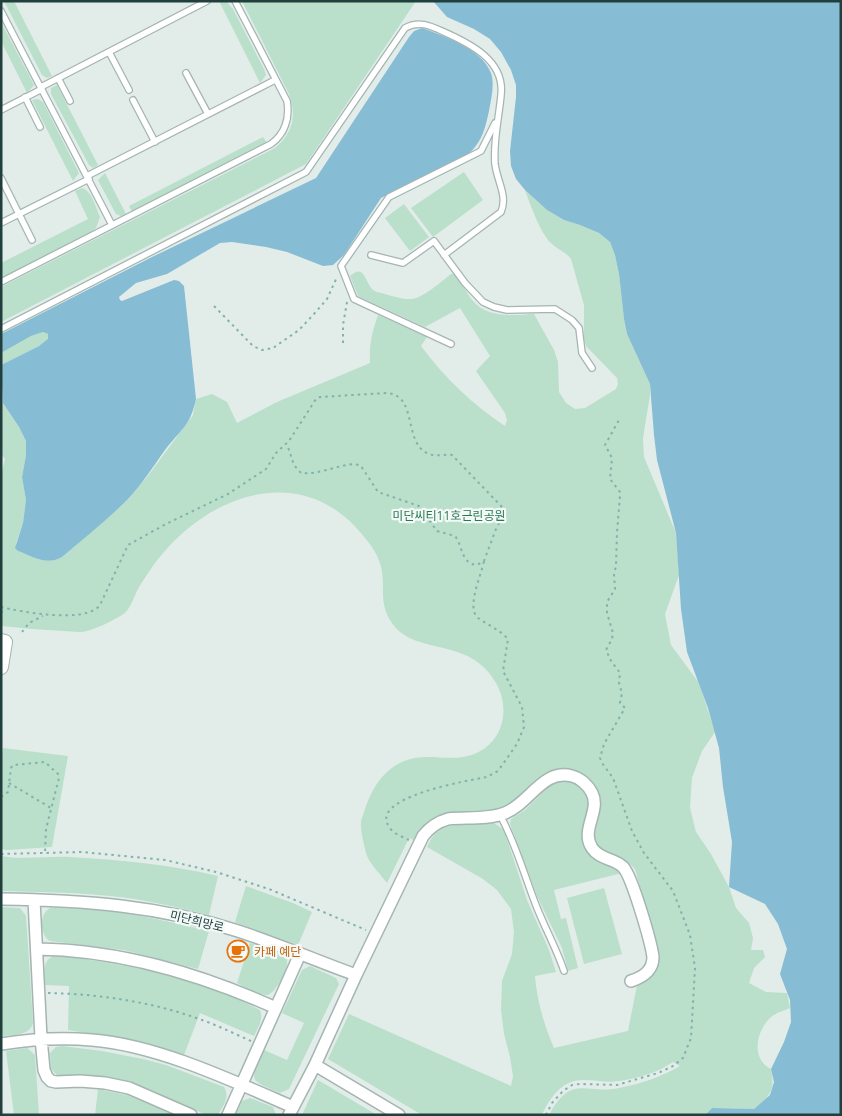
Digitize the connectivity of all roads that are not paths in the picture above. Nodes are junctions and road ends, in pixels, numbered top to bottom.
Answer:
1 (207, 1) edge
2 (235, 1) edge
3 (1, 11) edge
4 (109, 52) junction
5 (186, 73) dead end
6 (58, 78) junction
7 (275, 80) junction
8 (41, 88) junction
9 (130, 90) dead end
10 (25, 98) junction
11 (134, 100) dead end
12 (70, 101) dead end
13 (1, 110) edge
14 (208, 114) junction
15 (497, 119) junction
16 (40, 127) dead end
17 (155, 142) junction
18 (1, 178) edge
19 (88, 178) junction
20 (19, 214) junction
21 (1, 223) edge
22 (112, 225) junction
23 (32, 240) dead end
24 (444, 255) junction
25 (371, 256) dead end
26 (1, 282) edge
27 (1, 329) edge
28 (451, 344) dead end
29 (592, 368) dead end
30 (1, 641) edge
31 (1, 667) edge
32 (500, 815) junction
33 (1, 899) edge
34 (34, 900) junction
35 (37, 949) junction
36 (300, 954) junction
37 (564, 972) dead end
38 (356, 975) junction
39 (631, 981) dead end
40 (276, 1008) junction
41 (42, 1038) junction
42 (1, 1044) edge
43 (315, 1065) junction
44 (242, 1085) junction
45 (291, 1111) edge
46 (191, 1115) edge
47 (228, 1115) edge
48 (399, 1115) edge

1 - 4 lane
2 - 7 lane
3 - 8 lane
4 - 6 lane
4 - 9 lane
5 - 14 lane
6 - 8 lane
6 - 12 lane
7 - 14 lane
7 - 22 lane
8 - 10 lane
8 - 19 lane
10 - 13 lane
10 - 16 lane
11 - 17 lane
14 - 17 lane
15 - 24 lane
15 - 27 lane
15 - 28 lane
17 - 19 lane
18 - 20 lane
19 - 20 lane
19 - 22 lane
20 - 21 lane
20 - 23 lane
22 - 26 lane
24 - 25 lane
24 - 29 lane
30 - 31 street
32 - 37 lane
32 - 38 street
32 - 39 street
33 - 34 street, 미단희망로
34 - 35 street
34 - 36 street, 미단희망로
35 - 40 street
35 - 41 street
36 - 38 street, 미단희망로
36 - 40 street
38 - 43 street
40 - 44 street
41 - 42 street
41 - 44 street
41 - 46 street
43 - 45 street
43 - 48 street
44 - 45 street
44 - 47 street

